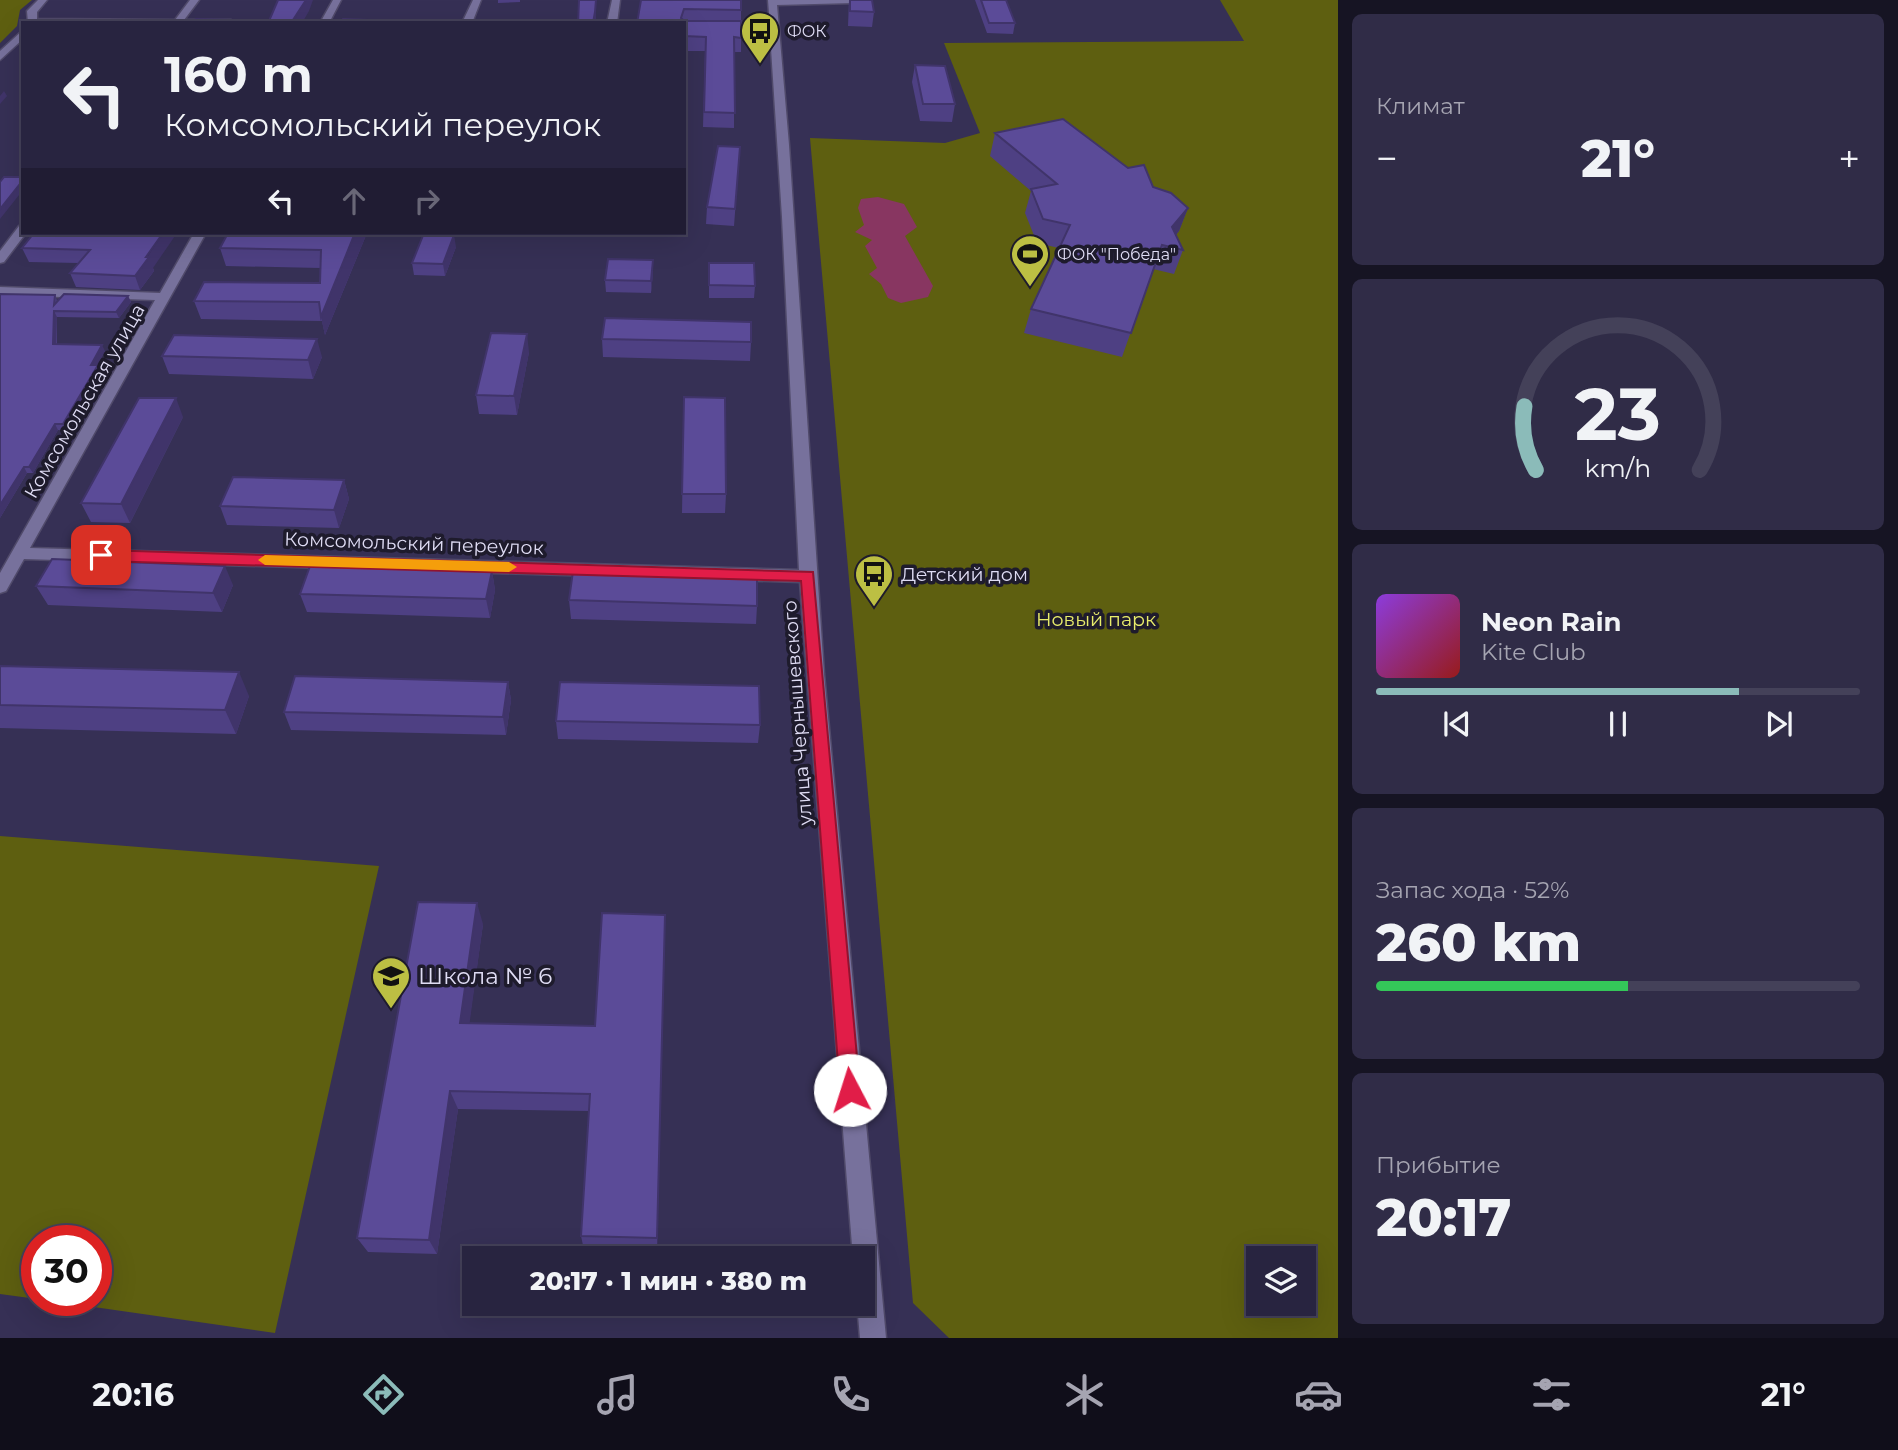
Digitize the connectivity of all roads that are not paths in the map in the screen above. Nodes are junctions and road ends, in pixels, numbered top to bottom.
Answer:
1 (43, 0) edge
2 (195, 0) edge
3 (337, 0) edge
4 (477, 0) edge
5 (616, 0) edge
6 (853, 0) edge
7 (773, 1) edge
8 (34, 21) edge
9 (179, 21) edge
10 (325, 21) edge
11 (468, 21) edge
12 (612, 21) edge
13 (686, 29) edge
14 (775, 30) junction
15 (21, 35) edge
16 (0, 57) edge
17 (21, 232) edge
18 (199, 235) edge
19 (0, 259) edge
20 (0, 291) edge
21 (165, 297) junction
22 (19, 553) junction
23 (808, 576) junction
24 (0, 587) edge
25 (873, 1338) edge

1 - 8 street
2 - 9 street
3 - 10 street
4 - 11 street
5 - 12 street
6 - 7 street
7 - 14 street, улица Чернышевского
13 - 14 street
14 - 23 street, улица Чернышевского
15 - 16 street
17 - 19 street
18 - 21 street, Комсомольская улица
20 - 21 street
21 - 22 street, Комсомольская улица
22 - 23 street, Комсомольский переулок
22 - 24 street, Комсомольская улица
23 - 25 street, улица Чернышевского

